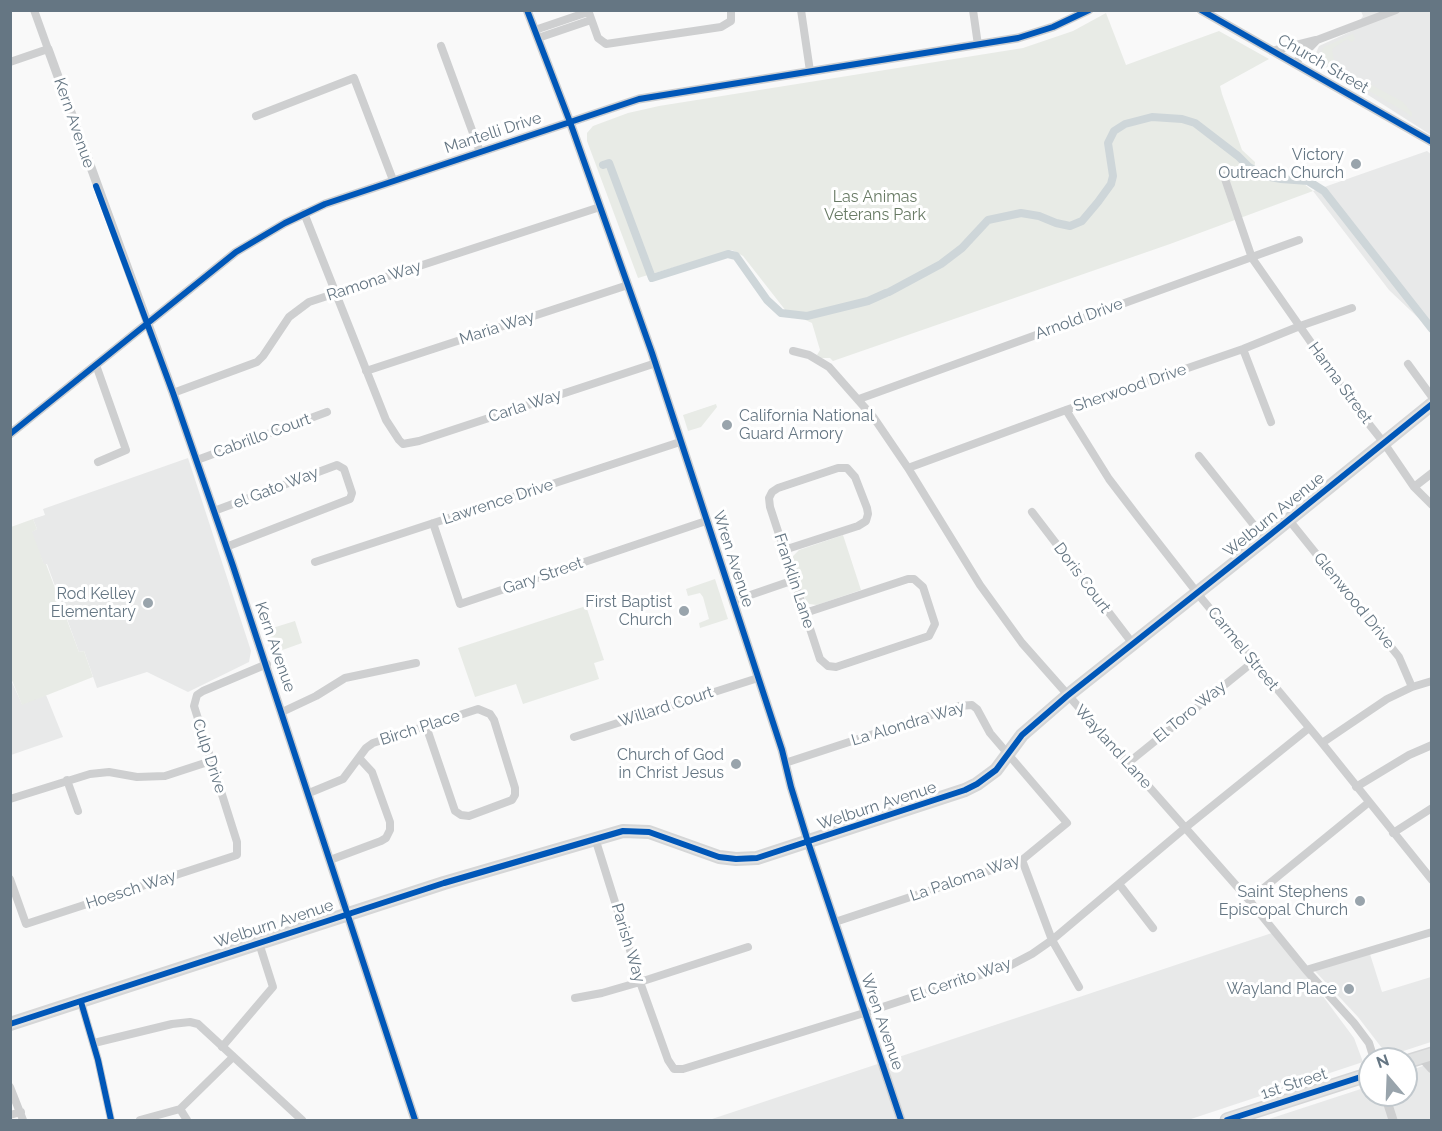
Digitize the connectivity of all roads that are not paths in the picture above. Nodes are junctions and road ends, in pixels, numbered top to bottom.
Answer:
1 (34, 10) edge
2 (527, 10) edge
3 (731, 10) edge
4 (801, 10) edge
5 (973, 10) edge
6 (1089, 10) edge
7 (1201, 10) edge
8 (1396, 10) edge
9 (589, 14) edge
10 (536, 34) junction
11 (1317, 40) junction
12 (978, 45) junction
13 (441, 46) dead end
14 (48, 49) junction
15 (1272, 51) junction
16 (10, 62) edge
17 (1295, 63) junction
18 (810, 71) junction
19 (256, 116) dead end
20 (570, 122) junction
21 (1431, 142) edge
22 (480, 152) junction
23 (1224, 176) dead end
24 (393, 180) junction
25 (600, 207) junction
26 (304, 213) junction
27 (1299, 240) dead end
28 (1252, 258) junction
29 (628, 285) junction
30 (337, 292) junction
31 (1353, 308) dead end
32 (148, 324) junction
33 (1299, 326) junction
34 (1243, 349) junction
35 (793, 351) dead end
36 (656, 363) junction
37 (1408, 364) dead end
38 (96, 365) junction
39 (366, 371) junction
40 (173, 393) junction
41 (1431, 397) edge
42 (859, 399) junction
43 (1431, 404) edge
44 (1066, 410) junction
45 (327, 412) dead end
46 (1271, 422) dead end
47 (10, 434) edge
48 (680, 442) junction
49 (1384, 443) junction
50 (1199, 456) dead end
51 (197, 460) junction
52 (98, 462) dead end
53 (908, 468) junction
54 (1431, 473) edge
55 (1414, 487) junction
56 (1431, 505) edge
57 (214, 511) junction
58 (1032, 513) dead end
59 (1289, 520) junction
60 (706, 521) junction
61 (433, 524) junction
62 (1265, 540) junction
63 (226, 547) junction
64 (784, 550) junction
65 (315, 561) dead end
66 (794, 580) junction
67 (1197, 593) junction
68 (733, 601) junction
69 (805, 613) junction
70 (1132, 644) junction
71 (1253, 662) junction
72 (416, 663) dead end
73 (267, 664) junction
74 (758, 678) junction
75 (1431, 681) edge
76 (1412, 687) junction
77 (1066, 696) junction
78 (282, 712) junction
79 (426, 726) junction
80 (1309, 728) junction
81 (574, 737) dead end
82 (1322, 743) junction
83 (1431, 745) edge
84 (1008, 755) junction
85 (359, 758) junction
86 (211, 761) junction
87 (785, 763) junction
88 (1128, 763) junction
89 (67, 780) junction
90 (1356, 787) junction
91 (309, 793) junction
92 (10, 799) edge
93 (1368, 803) junction
94 (1431, 808) edge
95 (78, 811) dead end
96 (1185, 828) junction
97 (1393, 833) junction
98 (595, 838) junction
99 (808, 843) junction
100 (237, 855) joint
101 (330, 860) junction
102 (1022, 860) junction
103 (10, 879) edge
104 (1431, 880) edge
105 (1119, 884) junction
106 (1249, 900) junction
107 (347, 914) junction
108 (835, 922) junction
109 (1153, 928) dead end
110 (1431, 932) edge
111 (1052, 940) junction
112 (258, 943) junction
113 (748, 948) dead end
114 (1306, 970) junction
115 (640, 982) junction
116 (1079, 987) dead end
117 (575, 998) dead end
118 (81, 1002) junction
119 (864, 1013) junction
120 (10, 1024) edge
121 (94, 1043) junction
122 (222, 1047) junction
123 (1369, 1047) edge
124 (664, 1048) joint
125 (1426, 1055) edge
126 (233, 1057) junction
127 (1431, 1070) edge
128 (1358, 1078) edge
129 (10, 1087) edge
130 (180, 1109) junction
131 (10, 1115) edge
132 (22, 1116) edge
133 (111, 1120) edge
134 (140, 1120) edge
135 (186, 1120) edge
136 (302, 1120) edge
137 (416, 1120) edge
138 (900, 1120) edge
139 (1227, 1120) edge

1 - 14 street, Kern Avenue
2 - 10 street, Wren Avenue
3 - 9 street
4 - 18 street
5 - 12 street
6 - 12 street, Mantelli Drive
7 - 15 street, Church Street
8 - 11 street
9 - 10 street
10 - 20 street, Wren Avenue
11 - 15 street
11 - 17 street
12 - 18 street, Mantelli Drive
13 - 22 street
14 - 16 street
14 - 32 street, Kern Avenue
15 - 17 street, Church Street
17 - 21 street, Church Street
18 - 20 street, Mantelli Drive
19 - 24 street
20 - 22 street, Mantelli Drive
20 - 25 street, Wren Avenue
22 - 24 street, Mantelli Drive
23 - 28 street, Hanna Street
24 - 26 street, Mantelli Drive
25 - 29 street, Wren Avenue
25 - 30 street, Ramona Way
26 - 30 street
26 - 32 street, Mantelli Drive
27 - 28 street, Arnold Drive
28 - 33 street, Hanna Street
28 - 42 street, Arnold Drive
29 - 36 street, Wren Avenue
29 - 39 street, Maria Way
30 - 39 street
30 - 40 street, Ramona Way
31 - 33 street, Sherwood Drive
32 - 38 street, Mantelli Drive
32 - 40 street, Kern Avenue
33 - 34 street, Sherwood Drive
33 - 49 street, Hanna Street
34 - 44 street, Sherwood Drive
34 - 46 street
35 - 42 street, Wayland Lane
36 - 39 street, Carla Way
36 - 48 street, Wren Avenue
37 - 41 street
38 - 47 street, Mantelli Drive
38 - 52 street
40 - 51 street, Kern Avenue
42 - 53 street, Wayland Lane
43 - 49 main road, Welburn Avenue
44 - 53 street, Sherwood Drive
44 - 67 street, Carmel Street
45 - 51 street, Cabrillo Court
48 - 60 street, Wren Avenue
48 - 61 street, Lawrence Drive
49 - 55 street, Hanna Street
49 - 59 main road, Welburn Avenue
50 - 62 street
51 - 57 street, Kern Avenue
53 - 77 street, Wayland Lane
54 - 55 street
55 - 56 street, Hanna Street
57 - 63 street, Kern Avenue
57 - 63 street, el Gato Way
58 - 70 street, Doris Court
59 - 62 main road, Welburn Avenue
59 - 76 street, Glenwood Drive
60 - 61 street, Gary Street
60 - 68 street, Wren Avenue
61 - 65 street, Lawrence Drive
62 - 67 main road, Welburn Avenue
63 - 73 street, Kern Avenue
64 - 64 street, Franklin Lane
64 - 66 street, Franklin Lane
66 - 68 street
66 - 69 street, Franklin Lane
67 - 70 main road, Welburn Avenue
67 - 71 street, Carmel Street
68 - 74 street, Wren Avenue
69 - 69 street, Franklin Lane
70 - 77 main road, Welburn Avenue
71 - 80 street, Carmel Street
71 - 88 street, El Toro Way
72 - 78 street
73 - 78 street, Kern Avenue
73 - 86 street, Culp Drive
74 - 81 street, Willard Court
74 - 87 street, Wren Avenue
75 - 76 street
76 - 82 street
77 - 84 main road, Welburn Avenue
77 - 88 street, Wayland Lane
78 - 91 street, Kern Avenue
79 - 79 street, Birch Place
79 - 85 street, Birch Place
80 - 82 street, Carmel Street
80 - 96 street, El Cerrito Way
82 - 90 street, Carmel Street
83 - 90 street
84 - 87 street, La Alondra Way
84 - 99 main road, Welburn Avenue
84 - 102 street, La Paloma Way
85 - 91 street, Birch Place
85 - 101 street
86 - 89 street
86 - 100 street, Culp Drive
87 - 99 street, Wren Avenue
88 - 96 street, Wayland Lane
89 - 92 street
89 - 95 street
90 - 93 street, Carmel Street
91 - 101 street, Kern Avenue
93 - 97 street, Carmel Street
93 - 106 street
94 - 97 street
96 - 105 street, El Cerrito Way
96 - 106 street, Wayland Lane
97 - 104 street, Carmel Street
98 - 99 main road, Welburn Avenue
98 - 107 main road, Welburn Avenue
98 - 115 street, Parish Way
99 - 108 street, Wren Avenue
100 - 103 street, Hoesch Way
101 - 107 street, Kern Avenue
102 - 108 street, La Paloma Way
102 - 111 street
105 - 109 street
105 - 111 street, El Cerrito Way
106 - 114 street, Wayland Lane
107 - 112 main road, Welburn Avenue
107 - 137 street, Kern Avenue
108 - 119 street, Wren Avenue
110 - 114 street
111 - 116 street
111 - 119 street, El Cerrito Way
112 - 118 main road, Welburn Avenue
112 - 122 street
113 - 115 street
114 - 123 street, Wayland Lane
115 - 117 street
115 - 124 street, Parish Way
118 - 120 main road, Welburn Avenue
118 - 121 street
119 - 124 street, El Cerrito Way
119 - 138 street, Wren Avenue
121 - 122 street
121 - 133 street
122 - 126 street
125 - 127 street
126 - 130 street
126 - 136 street
128 - 139 main road, 1st Street
129 - 132 street
130 - 134 street
130 - 135 street
131 - 132 street

